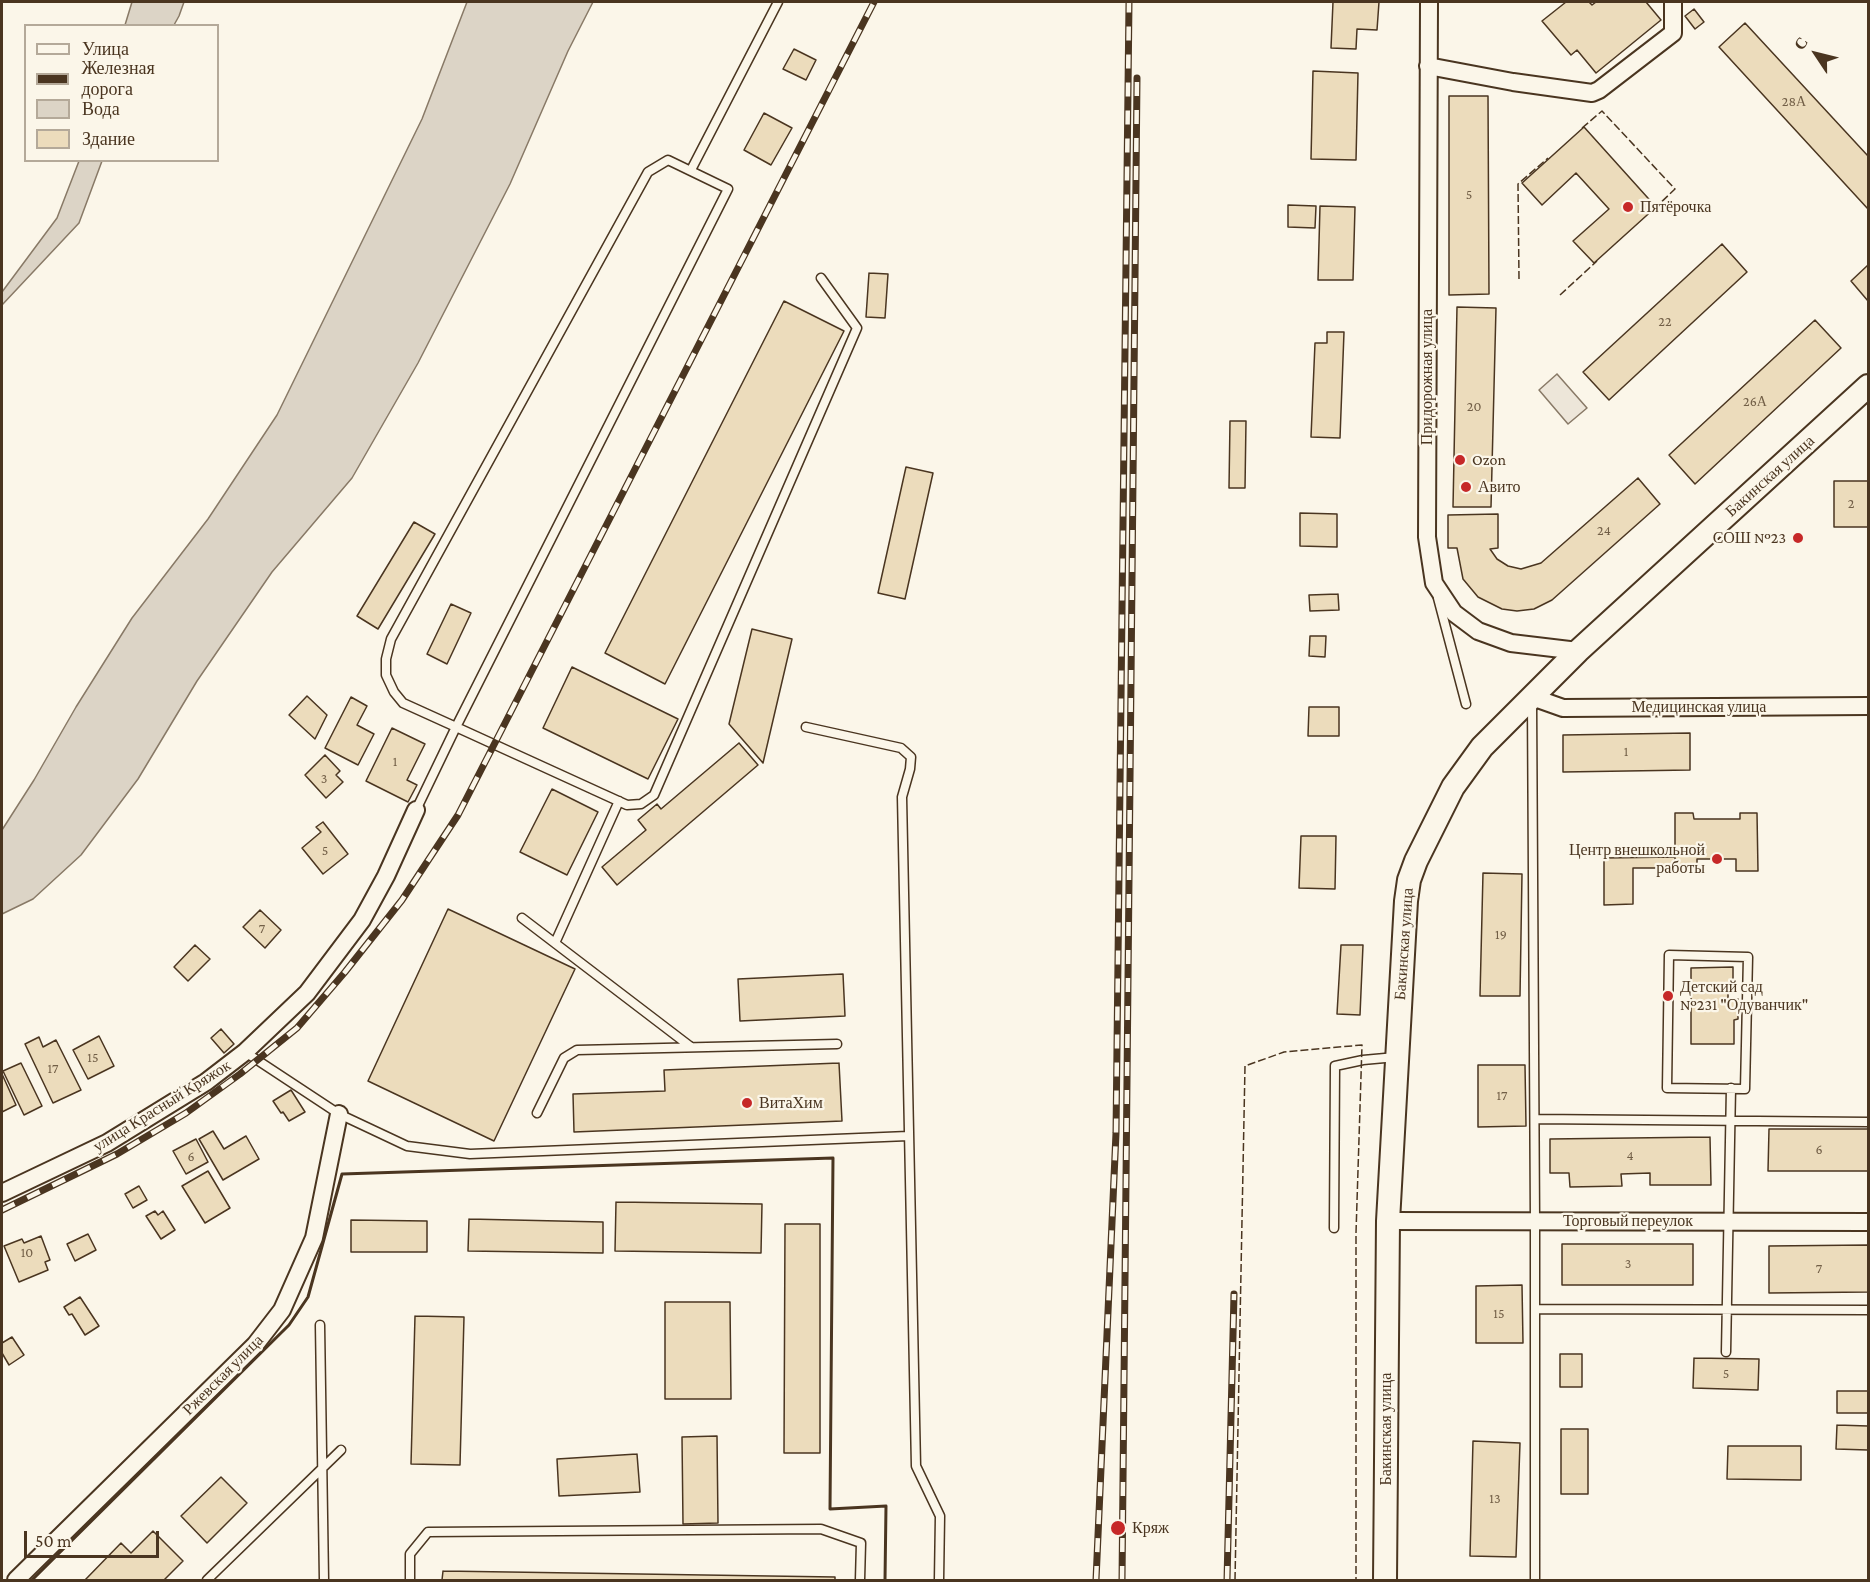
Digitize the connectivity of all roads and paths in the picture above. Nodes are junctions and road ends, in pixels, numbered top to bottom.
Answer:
1 (778, 2) edge
2 (1429, 2) edge
3 (1673, 2) edge
4 (1428, 66) junction
5 (691, 170) junction
6 (821, 278) dead end
7 (1869, 386) edge
8 (1434, 583) junction
9 (1578, 651) junction
10 (1532, 697) junction
11 (1466, 704) dead end
12 (1869, 706) edge
13 (456, 727) junction
14 (806, 727) dead end
15 (619, 801) junction
16 (416, 810) joint
17 (522, 918) dead end
18 (555, 943) junction
19 (837, 1044) dead end
20 (691, 1047) junction
21 (244, 1052) junction
22 (1397, 1056) junction
23 (1731, 1089) junction
24 (537, 1113) dead end
25 (339, 1114) junction
26 (1535, 1119) junction
27 (1730, 1122) junction
28 (1869, 1122) edge
29 (908, 1136) junction
30 (2, 1193) edge
31 (1535, 1220) junction
32 (1388, 1221) junction
33 (1729, 1221) junction
34 (1869, 1222) edge
35 (1334, 1228) dead end
36 (1535, 1309) junction
37 (1727, 1309) junction
38 (1869, 1310) edge
39 (320, 1325) dead end
40 (1726, 1352) dead end
41 (342, 1450) dead end
42 (322, 1468) junction
43 (15, 1581) edge
44 (207, 1581) edge
45 (324, 1581) edge
46 (410, 1581) edge
47 (860, 1581) edge
48 (939, 1581) edge
49 (1385, 1581) edge
50 (1535, 1581) edge

1 - 5 lane
2 - 4 street, Придорожная улица
3 - 4 street
4 - 8 street, Придорожная улица
5 - 13 lane
5 - 13 lane
6 - 15 lane
7 - 9 main road, Бакинская улица
8 - 9 street, Придорожная улица
8 - 11 lane
9 - 10 main road, Бакинская улица
10 - 12 street, Медицинская улица
10 - 22 main road, Бакинская улица
10 - 26 lane
13 - 15 lane
13 - 16 lane
14 - 29 lane
15 - 18 lane
16 - 21 street, улица Красный Кряжок
17 - 18 lane
18 - 20 lane
19 - 20 lane
20 - 24 lane
21 - 25 lane
21 - 30 street, улица Красный Кряжок
22 - 32 main road, Бакинская улица
22 - 35 lane
23 - 23 lane
23 - 27 lane
25 - 29 lane
25 - 43 street, Ржевская улица
26 - 27 lane
26 - 31 lane
27 - 28 lane
27 - 33 lane
29 - 48 lane
31 - 32 street, Торговый переулок
31 - 33 street, Торговый переулок
31 - 36 lane
32 - 49 main road, Бакинская улица
33 - 34 street, Торговый переулок
33 - 37 lane
36 - 37 lane
36 - 50 lane
37 - 38 lane
37 - 40 lane
39 - 42 lane
41 - 42 lane
42 - 44 lane
42 - 45 lane
46 - 47 lane

